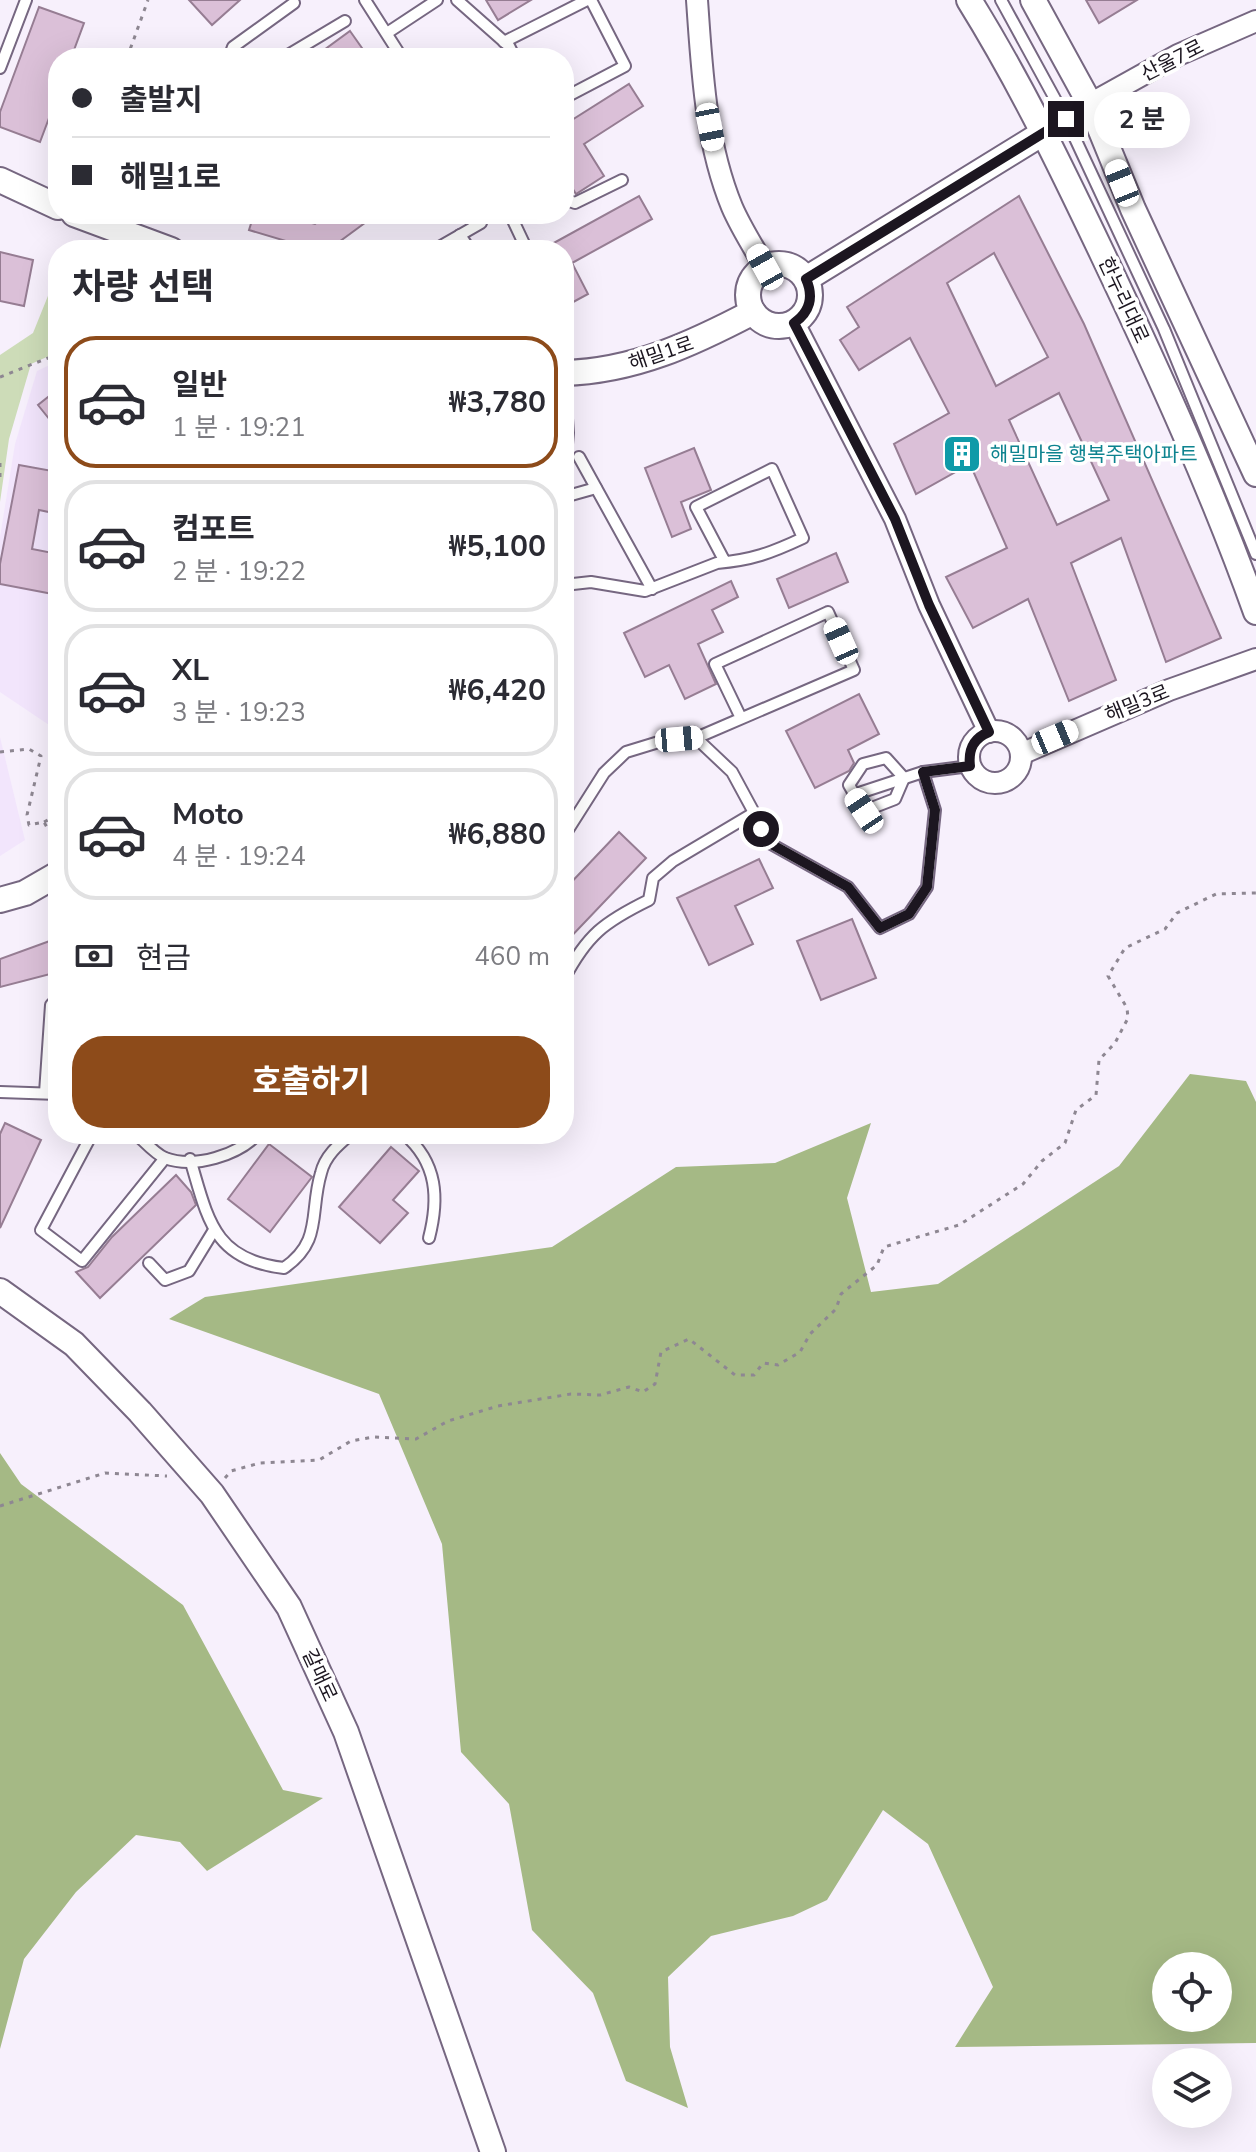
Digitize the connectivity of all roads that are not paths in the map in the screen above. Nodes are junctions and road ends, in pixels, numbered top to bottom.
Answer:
1 (26, 0) edge
2 (365, 0) edge
3 (437, 0) edge
4 (457, 0) edge
5 (589, 0) edge
6 (697, 0) edge
7 (969, 0) edge
8 (1001, 0) edge
9 (1033, 0) edge
10 (294, 3) dead end
11 (345, 21) dead end
12 (1256, 21) edge
13 (387, 33) junction
14 (504, 42) junction
15 (233, 48) edge
16 (300, 48) edge
17 (396, 48) edge
18 (508, 48) edge
19 (0, 68) edge
20 (574, 93) edge
21 (1090, 104) junction
22 (1056, 125) junction
23 (0, 180) edge
24 (622, 180) dead end
25 (48, 202) edge
26 (574, 203) edge
27 (101, 224) edge
28 (479, 224) edge
29 (460, 235) junction
30 (144, 240) edge
31 (451, 240) edge
32 (463, 240) edge
33 (765, 267) junction
34 (806, 279) junction
35 (753, 312) junction
36 (794, 323) junction
37 (574, 373) edge
38 (579, 457) dead end
39 (1256, 474) edge
40 (596, 488) junction
41 (574, 494) edge
42 (1256, 554) edge
43 (725, 562) junction
44 (574, 584) edge
45 (652, 589) junction
46 (1256, 612) edge
47 (1256, 659) edge
48 (741, 718) junction
49 (989, 732) junction
50 (696, 738) junction
51 (1021, 754) junction
52 (970, 766) junction
53 (923, 772) junction
54 (904, 778) junction
55 (853, 795) junction
56 (752, 814) junction
57 (574, 820) edge
58 (48, 880) edge
59 (0, 900) edge
60 (574, 961) edge
61 (48, 1049) edge
62 (0, 1092) edge
63 (45, 1093) junction
64 (48, 1093) edge
65 (87, 1144) edge
66 (148, 1144) edge
67 (244, 1144) edge
68 (340, 1144) edge
69 (411, 1144) edge
70 (165, 1158) junction
71 (190, 1159) junction
72 (214, 1230) junction
73 (429, 1238) dead end
74 (149, 1263) dead end
75 (0, 1291) edge
76 (493, 2152) edge

1 - 19 lane
2 - 13 lane
3 - 13 lane
4 - 14 lane
5 - 14 lane
5 - 20 lane
6 - 33 street
7 - 22 street, 한누리대로
8 - 22 lane
9 - 21 street
10 - 15 lane
11 - 16 lane
12 - 21 street, 산울7로
13 - 17 lane
14 - 18 lane
21 - 22 street
21 - 39 street
22 - 34 street
22 - 42 lane
22 - 46 street, 한누리대로
23 - 25 street
24 - 26 lane
27 - 30 street
28 - 29 lane
29 - 31 lane
29 - 32 lane
33 - 34 street
33 - 35 street
34 - 36 street
35 - 36 street
35 - 37 street, 해밀1로
36 - 49 street
38 - 40 lane
40 - 41 lane
40 - 45 lane
43 - 43 lane
43 - 45 lane
44 - 45 lane
47 - 51 street, 해밀3로
48 - 48 lane
48 - 50 lane
49 - 51 street
49 - 52 street
50 - 56 lane
50 - 57 lane
51 - 52 street
52 - 53 lane
53 - 54 lane
53 - 56 lane
54 - 55 lane
54 - 55 lane
54 - 55 lane
56 - 60 lane
58 - 59 street
61 - 63 lane
62 - 63 lane
63 - 64 lane
65 - 70 lane
66 - 70 lane
67 - 71 lane
68 - 72 lane
69 - 73 lane
70 - 71 lane
71 - 72 lane
72 - 74 lane
75 - 76 street, 갈매로

